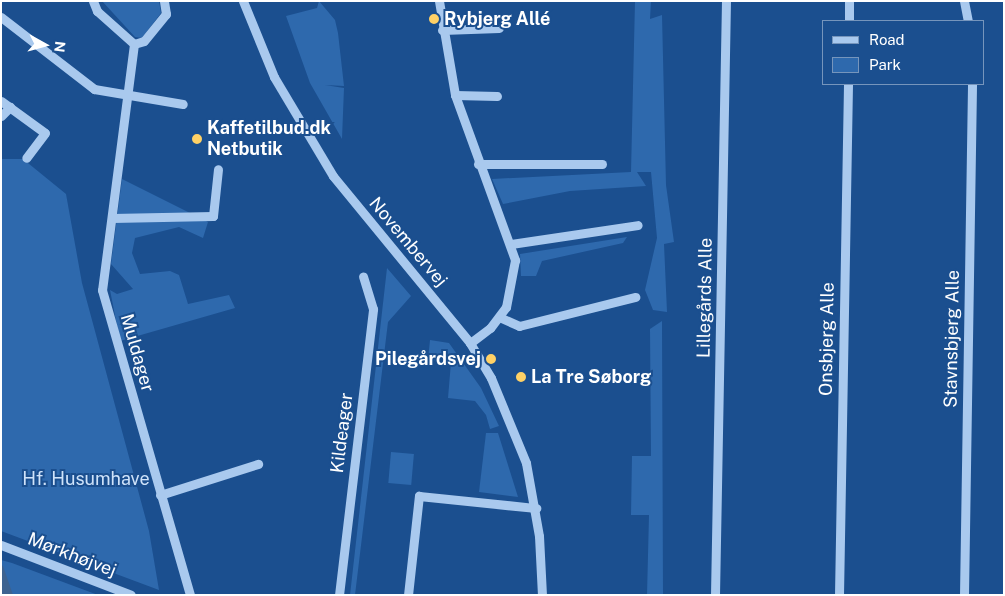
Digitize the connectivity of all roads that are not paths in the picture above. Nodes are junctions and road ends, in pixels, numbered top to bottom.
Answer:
1 (94, 1) edge
2 (164, 1) edge
3 (243, 1) edge
4 (439, 1) edge
5 (726, 1) edge
6 (849, 1) edge
7 (964, 1) edge
8 (1, 17) edge
9 (849, 20) edge
10 (968, 20) edge
11 (499, 28) dead end
12 (442, 30) junction
13 (134, 44) junction
14 (848, 85) edge
15 (972, 85) edge
16 (128, 93) junction
17 (455, 95) junction
18 (497, 96) dead end
19 (1, 101) edge
20 (183, 104) dead end
21 (10, 107) junction
22 (1, 116) edge
23 (26, 158) dead end
24 (478, 164) junction
25 (602, 164) dead end
26 (218, 170) dead end
27 (112, 218) junction
28 (638, 225) dead end
29 (510, 244) junction
30 (363, 277) dead end
31 (635, 297) dead end
32 (499, 317) junction
33 (470, 343) junction
34 (258, 464) dead end
35 (160, 495) junction
36 (536, 508) junction
37 (1, 545) edge
38 (131, 595) edge
39 (190, 595) edge
40 (339, 595) edge
41 (408, 595) edge
42 (542, 595) edge
43 (715, 595) edge
44 (839, 595) edge
45 (964, 595) edge

1 - 13 street
2 - 13 street
3 - 33 street, Novembervej
4 - 12 street
5 - 43 street, Lillegårds Alle
6 - 9 street
7 - 10 street
8 - 16 street
11 - 12 street
12 - 17 street
13 - 16 street, Muldager
14 - 44 street, Onsbjerg Alle
15 - 45 street, Stavnsbjerg Alle
16 - 20 street
16 - 27 street, Muldager
17 - 18 street
17 - 24 street
19 - 21 street
21 - 22 street
21 - 23 street
24 - 25 street
24 - 29 street
26 - 27 street
27 - 35 street, Muldager
28 - 29 street
29 - 32 street
30 - 40 street, Kildeager
31 - 32 street
32 - 33 street
33 - 36 street, Novembervej
34 - 35 street
35 - 39 street, Muldager
36 - 41 street
36 - 42 street, Novembervej
37 - 38 street, Mørkhøjvej

